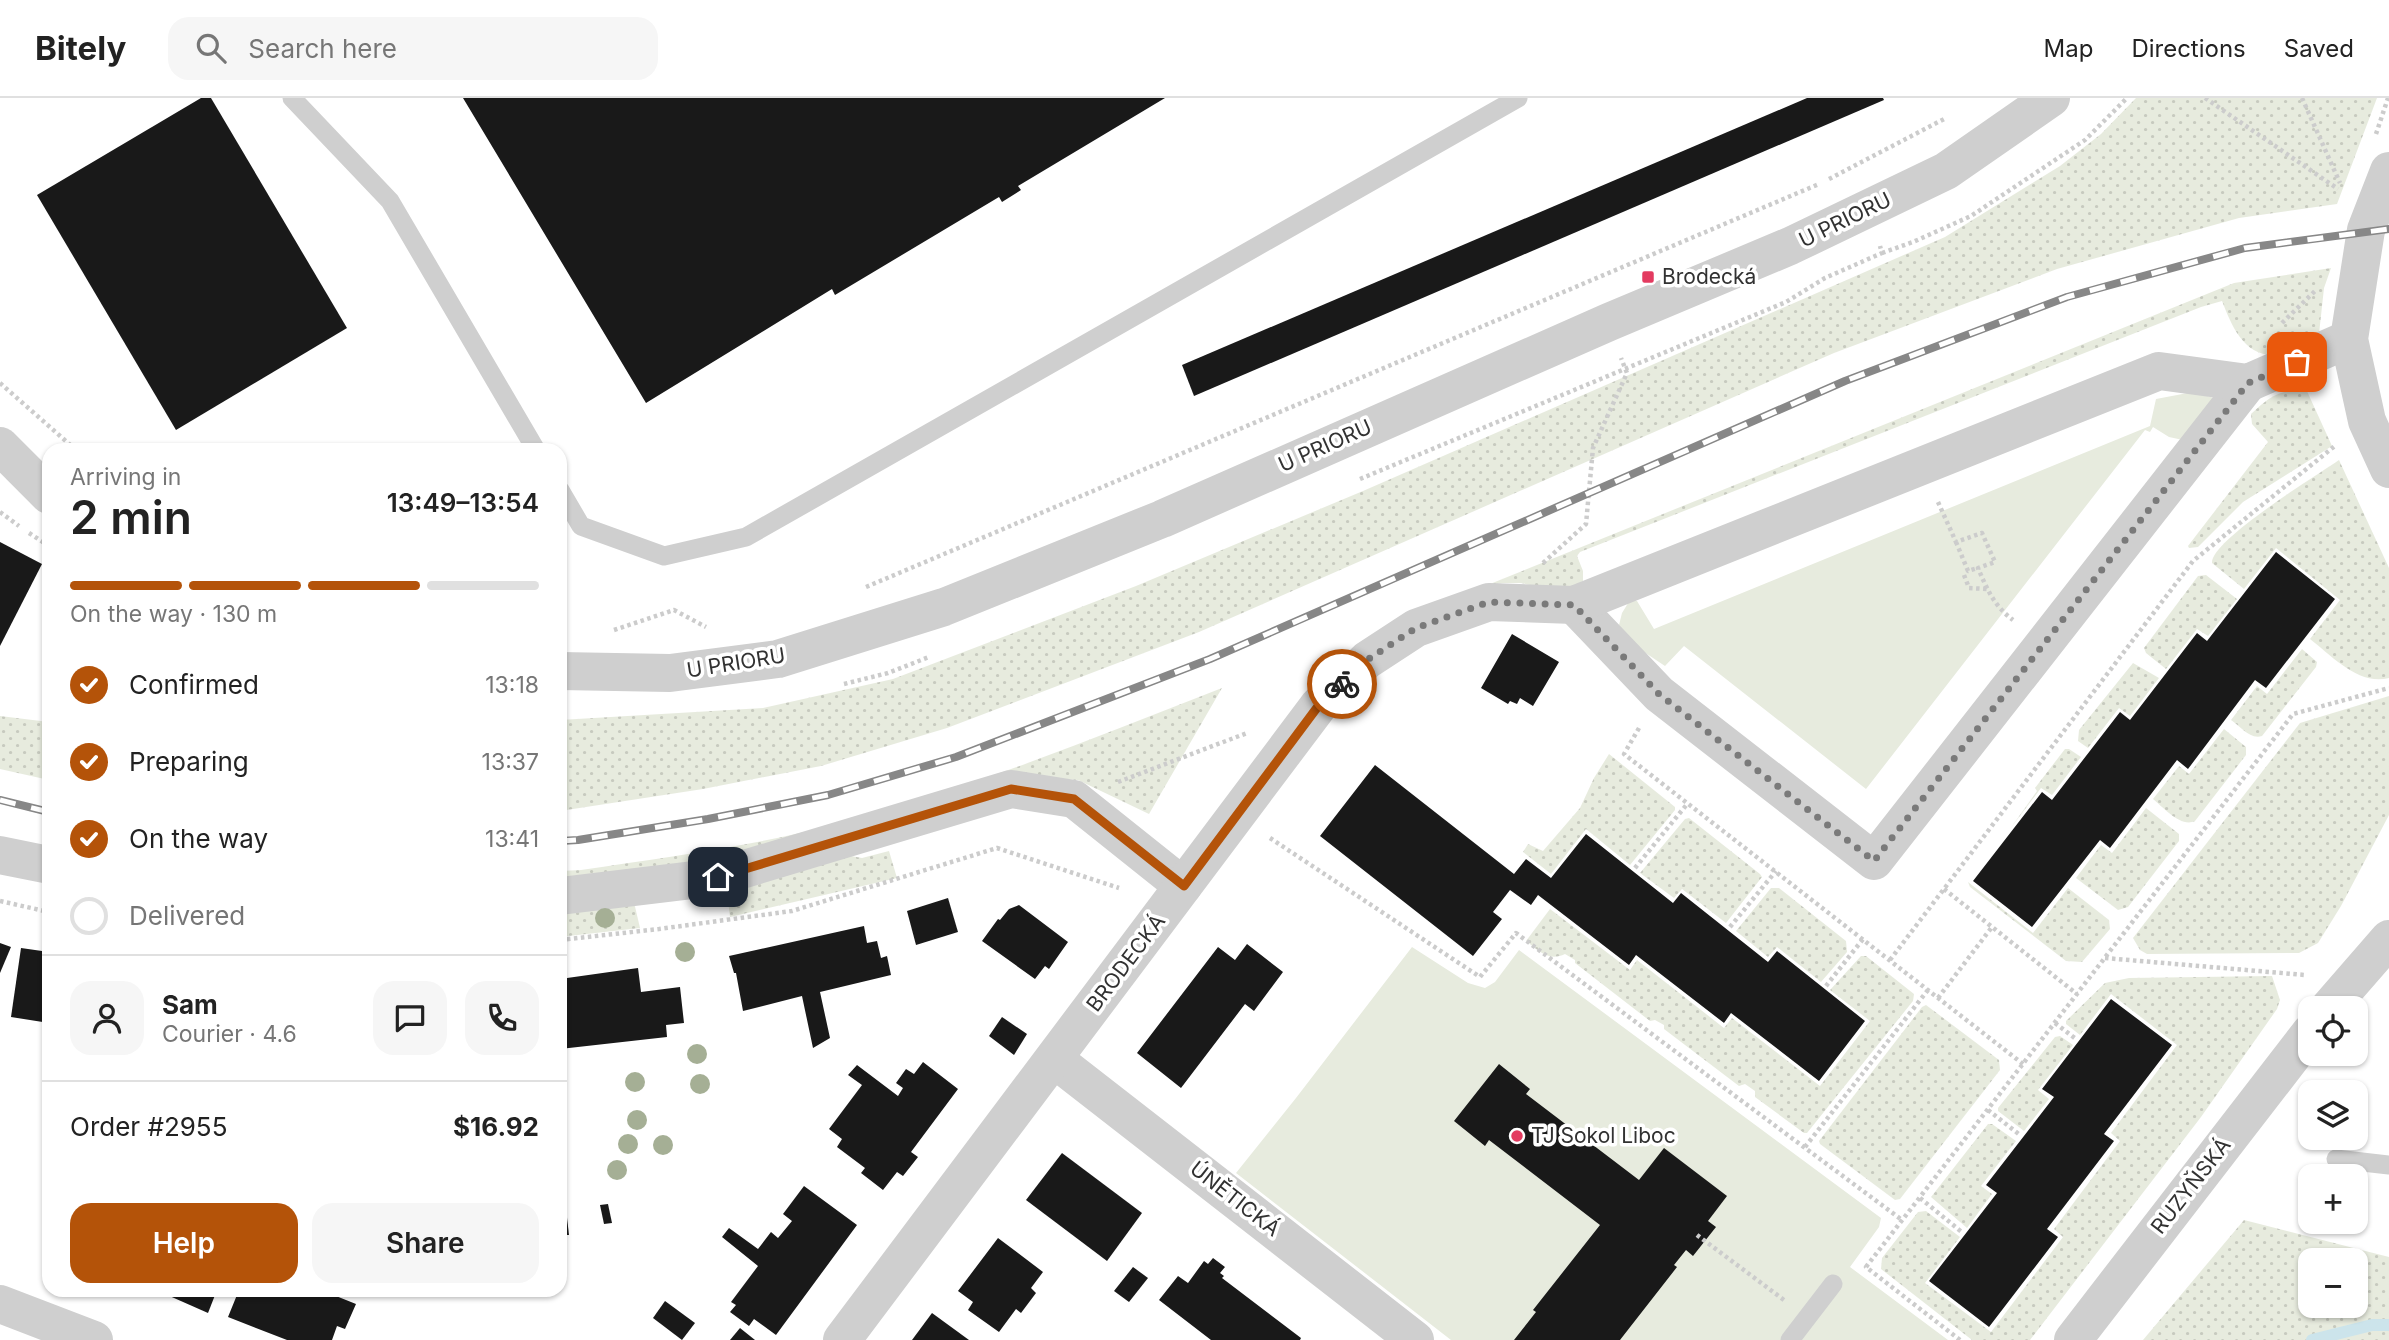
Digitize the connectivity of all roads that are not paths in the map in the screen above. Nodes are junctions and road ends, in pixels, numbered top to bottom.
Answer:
1 (292, 98) edge
2 (1518, 98) edge
3 (2051, 98) edge
4 (2389, 171) edge
5 (2349, 339) junction
6 (2248, 383) junction
7 (532, 443) edge
8 (0, 446) edge
9 (2389, 470) edge
10 (42, 488) edge
11 (567, 502) edge
12 (1574, 605) junction
13 (567, 671) edge
14 (0, 855) edge
15 (42, 864) edge
16 (1184, 886) junction
17 (567, 895) edge
18 (2389, 939) edge
19 (2339, 996) edge
20 (2298, 1049) edge
21 (1054, 1059) junction
22 (2336, 1159) dead end
23 (2389, 1165) edge
24 (1833, 1284) dead end
25 (0, 1304) edge
26 (94, 1340) edge
27 (842, 1340) edge
28 (1415, 1340) edge
29 (1790, 1340) edge
30 (2073, 1340) edge

1 - 7 lane
2 - 11 lane
3 - 13 street, U PRIORU
4 - 5 street
5 - 6 street
5 - 9 street
6 - 12 street, BRODECKÁ
6 - 12 street
8 - 10 street
12 - 16 street, BRODECKÁ
14 - 15 street
16 - 17 street
16 - 21 street, BRODECKÁ
18 - 19 street
20 - 30 street, RUZYŇSKÁ
21 - 27 street, BRODECKÁ
21 - 28 street, ÚNĚTICKÁ
22 - 23 lane
24 - 29 lane
25 - 26 street

